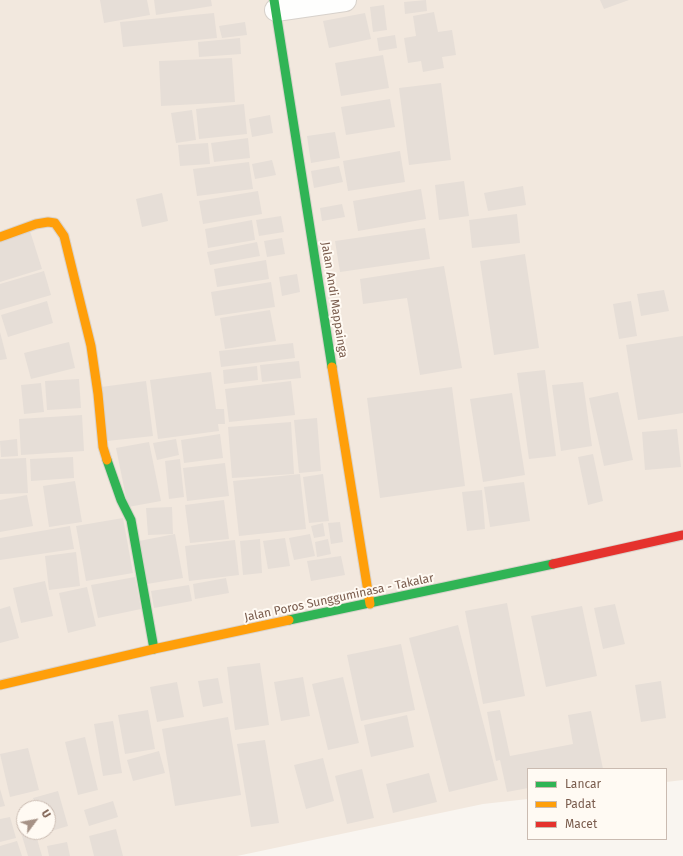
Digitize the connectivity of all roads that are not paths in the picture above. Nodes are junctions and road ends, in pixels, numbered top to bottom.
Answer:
1 (345, 0) edge
2 (275, 5) edge
3 (0, 237) edge
4 (683, 535) edge
5 (370, 604) junction
6 (154, 649) junction
7 (0, 685) edge

1 - 2 street
2 - 5 main road, Jalan Andi Mappainga
3 - 6 main road
4 - 5 main road, Jalan Poros Sungguminasa - Takalar
5 - 6 main road, Jalan Poros Sungguminasa - Takalar
6 - 7 main road, Jalan Poros Sungguminasa - Takalar

